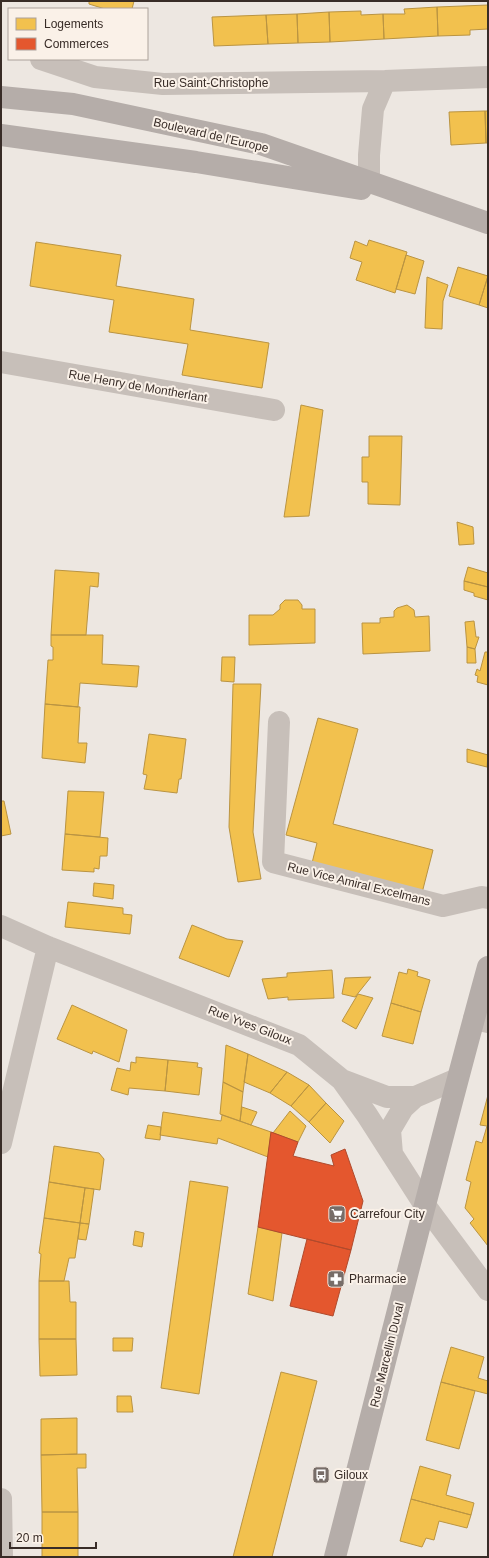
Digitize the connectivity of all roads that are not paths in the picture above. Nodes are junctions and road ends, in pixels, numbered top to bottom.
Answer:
1 (44, 60) edge
2 (488, 77) edge
3 (385, 82) junction
4 (1, 97) edge
5 (1, 135) edge
6 (369, 180) junction
7 (416, 198) junction
8 (488, 223) edge
9 (1, 362) edge
10 (274, 410) dead end
11 (279, 722) dead end
12 (488, 898) edge
13 (1, 926) edge
14 (48, 947) junction
15 (488, 967) edge
16 (481, 1021) edge
17 (457, 1079) junction
18 (342, 1080) junction
19 (416, 1097) junction
20 (1, 1143) edge
21 (392, 1154) junction
22 (424, 1204) junction
23 (488, 1290) edge
24 (1, 1499) edge
25 (2, 1557) edge
26 (335, 1557) edge

1 - 3 street, Rue Saint-Christophe
2 - 3 street, Rue Saint-Christophe
3 - 6 street
4 - 6 main road, Boulevard de l'Europe
5 - 7 main road, Boulevard de l'Europe
6 - 7 main road, Boulevard de l'Europe
7 - 8 main road, Boulevard de l'Europe
9 - 10 street, Rue Henry de Montherlant
11 - 12 street, Rue Vice Amiral Excelmans
13 - 14 street, Rue Yves Giloux
14 - 18 street, Rue Yves Giloux
14 - 20 street
15 - 16 main road, Rue Marcellin Duval
16 - 17 main road, Rue Marcellin Duval
17 - 19 street
17 - 22 main road, Rue Marcellin Duval
18 - 19 street
18 - 21 street, Rue Yves Giloux
19 - 21 street
21 - 22 street, Rue Yves Giloux
22 - 23 street, Rue Yves Giloux
22 - 26 main road, Rue Marcellin Duval
24 - 25 street

